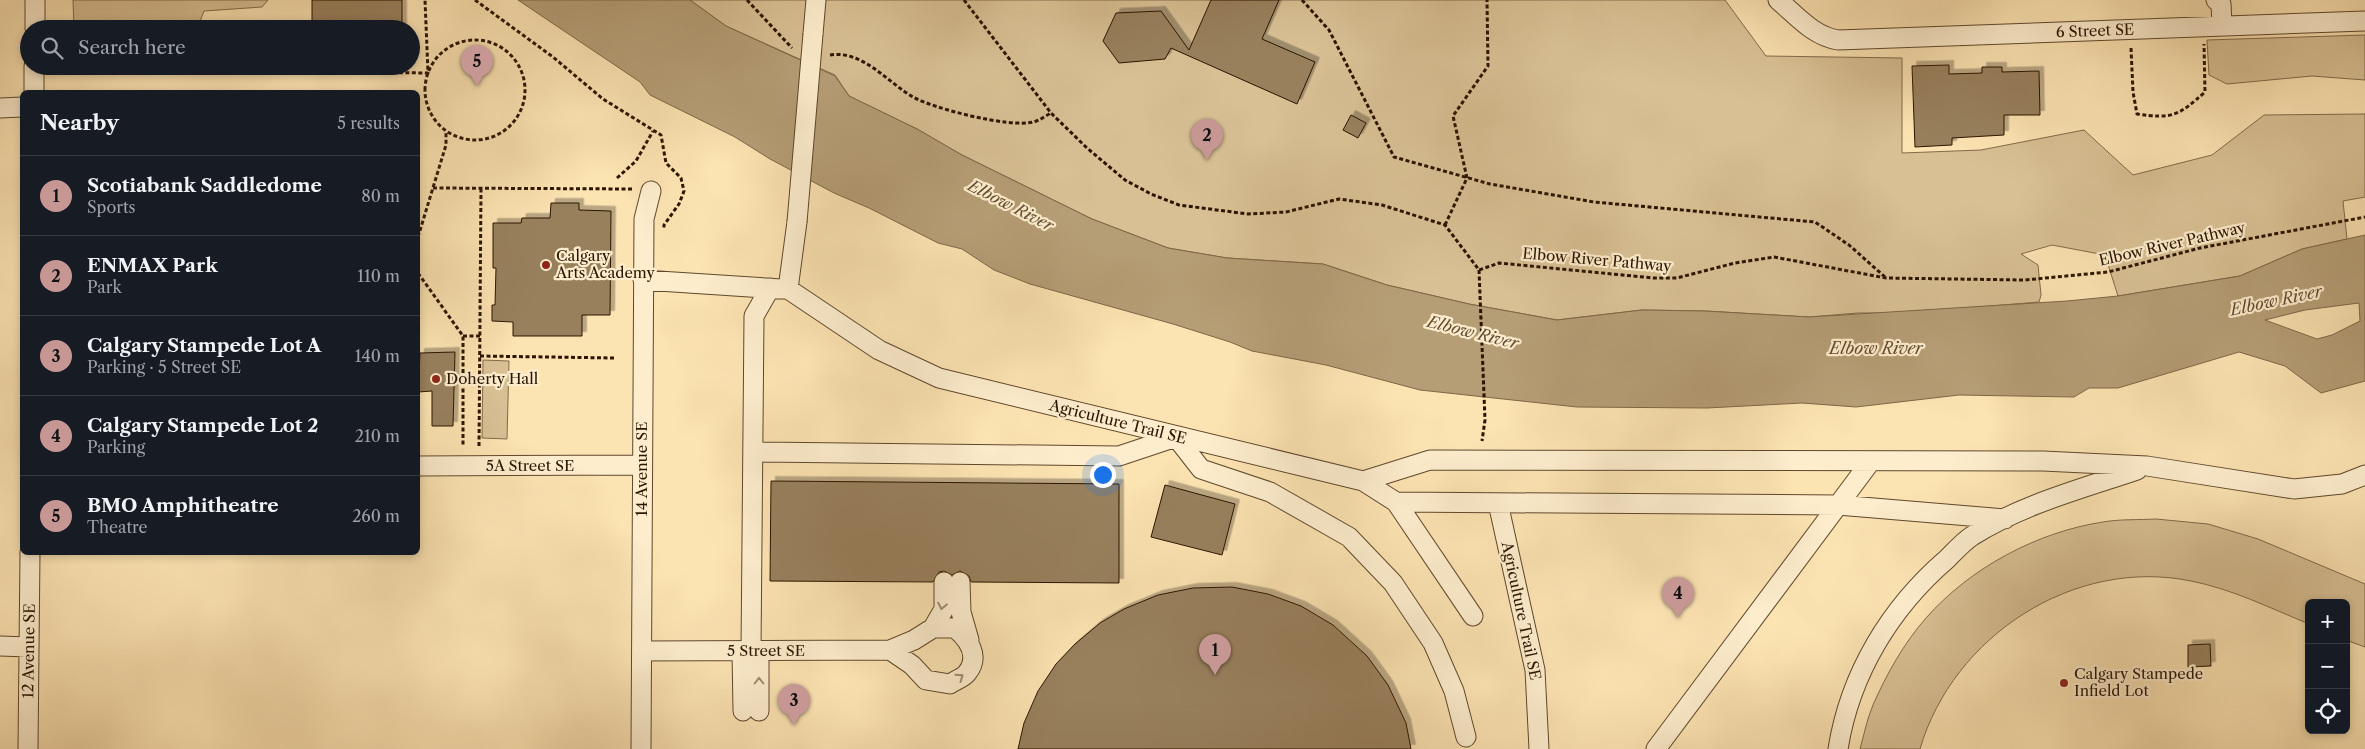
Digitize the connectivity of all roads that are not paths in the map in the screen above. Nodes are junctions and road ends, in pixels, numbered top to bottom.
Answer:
1 (35, 0) edge
2 (816, 0) edge
3 (1778, 0) edge
4 (2216, 0) edge
5 (35, 20) edge
6 (2365, 21) edge
7 (2222, 26) junction
8 (34, 75) edge
9 (34, 90) edge
10 (20, 107) edge
11 (0, 108) edge
12 (651, 190) road end
13 (643, 280) junction
14 (779, 289) junction
15 (1176, 437) junction
16 (753, 452) junction
17 (1871, 461) junction
18 (642, 465) junction
19 (420, 466) edge
20 (2148, 466) junction
21 (2365, 474) edge
22 (1363, 481) junction
23 (1396, 502) junction
24 (1498, 503) junction
25 (1838, 505) junction
26 (2005, 519) junction
27 (30, 555) edge
28 (1472, 616) dead end
29 (932, 628) junction
30 (968, 640) junction
31 (0, 646) edge
32 (29, 647) junction
33 (890, 650) junction
34 (642, 651) junction
35 (750, 651) junction
36 (751, 711) dead end
37 (1466, 737) dead end
38 (28, 749) edge
39 (641, 749) edge
40 (1539, 749) edge
41 (1656, 749) edge
42 (1838, 749) edge

1 - 5 street
2 - 14 street, bridge
3 - 7 street, 6 Street SE
4 - 7 street
6 - 7 street, 6 Street SE
8 - 9 street
10 - 11 street
12 - 13 street, 14 Avenue SE
13 - 14 street
13 - 18 street, 14 Avenue SE
14 - 15 street, Agriculture Trail SE
14 - 16 street
15 - 16 street
15 - 22 street, Agriculture Trail SE
15 - 37 street
16 - 35 street
17 - 20 street
17 - 22 street
17 - 25 street
18 - 19 street, 5A Street SE
18 - 34 street, 14 Avenue SE
20 - 21 street
20 - 26 street
22 - 23 street, Agriculture Trail SE
23 - 24 street
23 - 28 street, Agriculture Trail SE
24 - 25 street
24 - 40 street, Agriculture Trail SE
25 - 26 street
25 - 41 street
26 - 42 street
27 - 32 street, 12 Avenue SE
29 - 30 street
30 -> 29 street
29 - 33 street, 5 Street SE
33 -> 30 street
31 - 32 street
32 - 38 street, 12 Avenue SE
33 - 35 street, 5 Street SE
34 - 35 street, 5 Street SE
34 - 39 street, 14 Avenue SE
35 - 36 street

